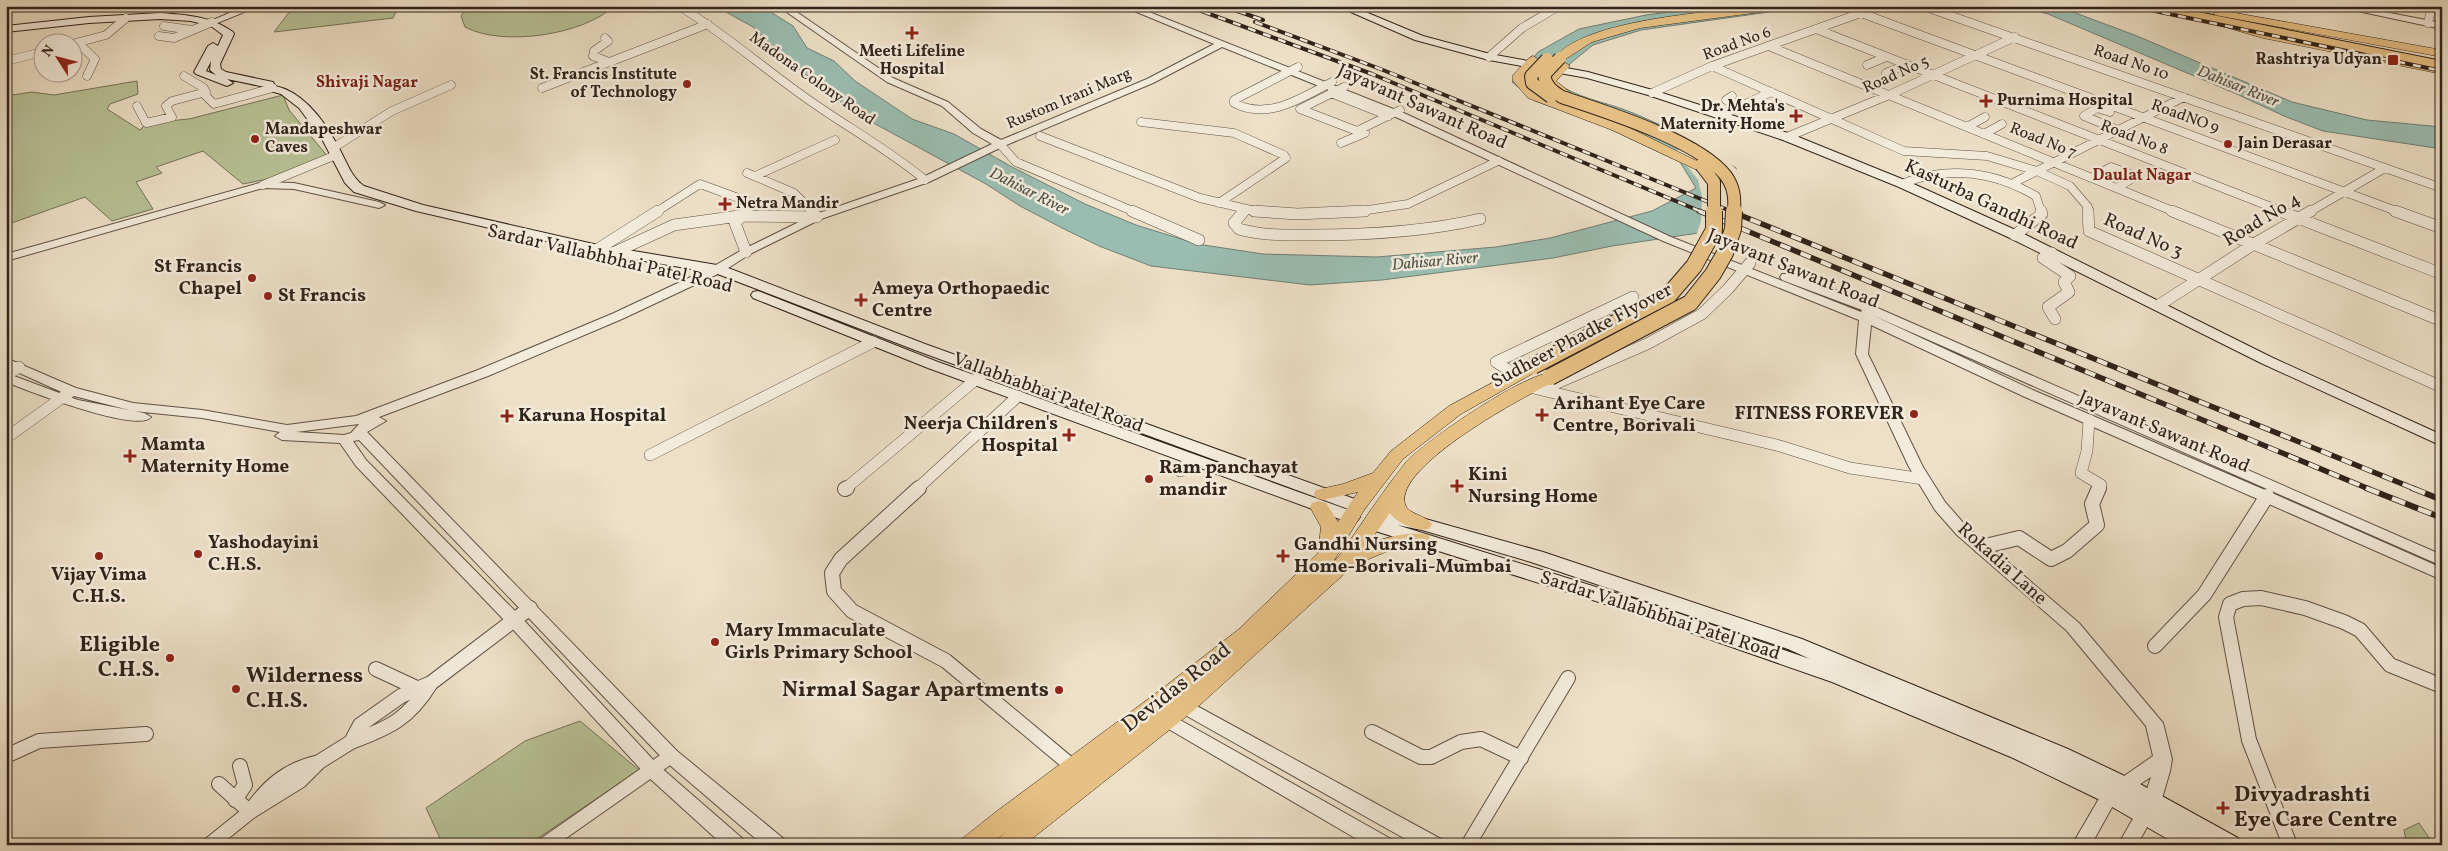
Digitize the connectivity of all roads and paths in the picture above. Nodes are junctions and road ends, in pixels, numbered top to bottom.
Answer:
1 (255, 6) edge
2 (679, 6) edge
3 (782, 6) edge
4 (1126, 6) edge
5 (1145, 6) edge
6 (1342, 6) edge
7 (1359, 6) edge
8 (1560, 6) edge
9 (1739, 6) edge
10 (1783, 6) edge
11 (1923, 6) edge
12 (2149, 6) edge
13 (2178, 6) edge
14 (2338, 6) edge
15 (2361, 6) edge
16 (2432, 6) edge
17 (2208, 12) edge
18 (1861, 13) joint
19 (125, 19) junction
20 (2429, 21) junction
21 (2442, 22) edge
22 (708, 24) junction
23 (164, 26) dead end
24 (203, 26) junction
25 (2270, 26) junction
26 (2442, 26) edge
27 (1816, 29) junction
28 (6, 31) edge
29 (159, 36) dead end
30 (2015, 37) junction
31 (605, 38) dead end
32 (82, 42) edge
33 (1220, 45) junction
34 (1771, 47) junction
35 (82, 49) edge
36 (32, 54) edge
37 (1491, 54) junction
38 (2442, 54) edge
39 (1508, 57) joint
40 (1884, 58) junction
41 (2442, 59) edge
42 (6, 61) edge
43 (609, 62) junction
44 (1531, 62) junction
45 (1970, 62) junction
46 (1867, 65) dead end
47 (2442, 65) edge
48 (1712, 66) junction
49 (1904, 66) junction
50 (1294, 69) junction
51 (1568, 69) junction
52 (2442, 70) edge
53 (1886, 73) dead end
54 (216, 74) junction
55 (1929, 75) junction
56 (87, 76) dead end
57 (184, 76) dead end
58 (196, 83) junction
59 (452, 85) dead end
60 (1334, 87) junction
61 (272, 88) junction
62 (542, 88) dead end
63 (1656, 91) junction
64 (206, 92) junction
65 (1767, 94) junction
66 (1889, 95) junction
67 (1732, 96) dead end
68 (2184, 96) junction
69 (137, 106) dead end
70 (1725, 110) junction
71 (2127, 111) junction
72 (1396, 114) junction
73 (1985, 117) dead end
74 (2143, 117) junction
75 (1830, 118) junction
76 (1141, 122) dead end
77 (2002, 124) dead end
78 (1968, 126) junction
79 (2118, 130) junction
80 (1985, 133) junction
81 (1791, 135) junction
82 (1040, 136) dead end
83 (835, 140) dead end
84 (2098, 140) junction
85 (1341, 143) dead end
86 (1000, 144) junction
87 (335, 152) junction
88 (1498, 161) junction
89 (2054, 162) junction
90 (1710, 166) junction
91 (2385, 168) junction
92 (2037, 171) junction
93 (2094, 177) junction
94 (926, 180) junction
95 (1905, 182) junction
96 (2015, 182) junction
97 (263, 185) junction
98 (2118, 187) junction
99 (2442, 188) edge
100 (2345, 192) junction
101 (383, 202) junction
102 (1219, 203) junction
103 (1245, 209) junction
104 (1611, 210) junction
105 (739, 216) junction
106 (817, 217) junction
107 (2298, 218) junction
108 (1480, 219) dead end
109 (2442, 228) edge
110 (2019, 233) junction
111 (1199, 240) dead end
112 (2254, 244) junction
113 (598, 248) junction
114 (616, 252) junction
115 (746, 252) junction
116 (2052, 252) junction
117 (6, 258) edge
118 (1747, 266) junction
119 (710, 274) junction
120 (2442, 274) edge
121 (2200, 281) junction
122 (1633, 297) dead end
123 (2163, 303) junction
124 (1867, 313) junction
125 (2055, 319) dead end
126 (2442, 321) edge
127 (873, 342) junction
128 (13, 364) edge
129 (2286, 364) junction
130 (1516, 375) junction
131 (6, 376) edge
132 (980, 376) junction
133 (1540, 385) junction
134 (2442, 387) edge
135 (71, 391) junction
136 (1018, 396) junction
137 (60, 400) junction
138 (2089, 420) junction
139 (341, 422) junction
140 (361, 426) junction
141 (2442, 430) edge
142 (6, 438) edge
143 (337, 438) junction
144 (2442, 441) edge
145 (650, 456) dead end
146 (1379, 478) junction
147 (1923, 479) junction
148 (845, 489) dead end
149 (1395, 492) junction
150 (2267, 496) junction
151 (1321, 501) junction
152 (1354, 512) junction
153 (1375, 520) junction
154 (1421, 532) junction
155 (1981, 547) junction
156 (1324, 558) junction
157 (2442, 560) edge
158 (1346, 561) junction
159 (2442, 575) edge
160 (530, 608) junction
161 (513, 619) junction
162 (2155, 646) dead end
163 (376, 669) dead end
164 (591, 672) junction
165 (1568, 678) dead end
166 (573, 684) junction
167 (2442, 686) edge
168 (424, 688) junction
169 (1184, 706) junction
170 (1166, 719) junction
171 (1372, 732) dead end
172 (146, 734) dead end
173 (6, 756) edge
174 (671, 756) junction
175 (1521, 758) junction
176 (2163, 759) junction
177 (240, 766) dead end
178 (1073, 767) junction
179 (652, 770) junction
180 (219, 784) dead end
181 (2116, 790) junction
182 (235, 800) junction
183 (2150, 809) junction
184 (250, 812) junction
185 (209, 845) edge
186 (544, 845) edge
187 (736, 845) edge
188 (777, 845) edge
189 (972, 845) edge
190 (1007, 845) edge
191 (1384, 845) edge
192 (1434, 845) edge
193 (1468, 845) edge
194 (2081, 845) edge
195 (2127, 845) edge
196 (2198, 845) edge
197 (2230, 845) edge
198 (2290, 845) edge

1 - 24 street
2 - 22 street, Madona Colony Road
3 - 86 street, Rustom Irani Marg
4 - 33 street, Jayavant Sawant Road
5 - 50 street, Jayavant Sawant Road
6 - 37 main road
7 - 37 main road
8 - 37 street
9 - 90 main road, Sudheer Phadke Flyover, bridge
10 - 90 main road, Sudheer Phadke Flyover, bridge
11 - 30 street, Road No 10
12 - 17 highway
13 - 17 highway
14 - 20 street
15 - 20 street
16 - 20 street
17 - 25 highway
17 - 52 main road
18 - 27 street, Road No 6
18 - 45 street, RoadNO 9
19 - 24 main road
19 - 28 main road
19 - 32 street
20 - 21 street
20 - 26 street
22 - 43 street
22 - 94 street, Madona Colony Road
23 - 24 street
24 - 29 street
24 - 54 main road
24 - 54 main road
25 - 38 main road
25 - 41 highway
25 - 47 highway
27 - 34 street, Road No 6
27 - 40 street, Road No 8
30 - 45 street, Road No 5
30 - 68 street, Road No 10
31 - 43 street
33 - 50 street, Jayavant Sawant Road
33 - 86 street, Rustom Irani Marg
34 - 48 street, Road No 6
34 - 66 street, Road No 7
35 - 56 street
36 - 42 street
37 - 39 main road
39 - 44 main road, Kasturba Gandhi Road
40 - 46 street
40 - 49 street, Road No 8
43 - 62 street
44 - 51 main road, Kasturba Gandhi Road, bridge
44 - 90 main road
45 - 55 street, Road No 5
45 - 71 street, RoadNO 9
48 - 63 street, Road No 6
48 - 65 street, Road No 3
49 - 53 street
49 - 55 street, Road No 8
50 - 60 street, Jayavant Sawant Road
50 - 60 street
51 - 63 main road, Kasturba Gandhi Road
51 - 90 main road, bridge
54 - 58 street
54 - 61 main road
55 - 66 street, Road No 5
55 - 84 street, Road No 8
57 - 58 street
58 - 64 street
59 - 87 street
60 - 72 street, Jayavant Sawant Road
60 - 72 street
61 - 64 street
61 - 87 main road
63 - 70 main road, Kasturba Gandhi Road
64 - 69 street
65 - 70 street
65 - 75 street, Road No 3
66 - 75 street, Road No 5
66 - 78 street, Road No 7
67 - 70 street
68 - 74 street
68 - 91 street, Road No 10
70 - 81 main road, Kasturba Gandhi Road
71 - 74 street, RoadNO 9
71 - 79 street
72 - 85 street
72 - 88 street, Jayavant Sawant Road
72 - 104 street, Jayavant Sawant Road
73 - 78 street
74 - 79 street
74 - 100 street, RoadNO 9
75 - 81 street, Road No 5
75 - 92 street, Road No 3
76 - 102 street
77 - 80 street
78 - 80 street, Road No 7
79 - 84 street
80 - 89 street, Road No 7
81 - 95 main road, Kasturba Gandhi Road
82 - 102 street
83 - 106 street
84 - 89 street
84 - 107 street, Road No 8
86 - 94 street
86 - 111 street
87 - 97 street
87 - 101 main road
88 - 103 street
88 - 104 street, Jayavant Sawant Road
89 - 92 street
89 - 93 street, Road No 7
90 - 130 main road, Sudheer Phadke Flyover, bridge
90 - 133 main road, Sudheer Phadke Flyover, bridge
91 - 99 street, Road No 10
91 - 100 street, Road No 4
92 - 96 street
92 - 121 street, Road No 3
93 - 98 street, Road No 7
93 - 98 street
94 - 106 street
95 - 96 street
95 - 110 main road, Kasturba Gandhi Road
96 - 110 street
97 - 101 street
97 - 117 street
98 - 112 street, Road No 7
100 - 107 street, Road No 4
100 - 109 street, RoadNO 9
101 - 113 main road, Sardar Vallabhbhai Patel Road
101 - 119 main road, Sardar Vallabhbhai Patel Road
102 - 103 street
103 - 108 street
104 - 118 street, Jayavant Sawant Road
105 - 106 street
105 - 113 street
105 - 114 street
105 - 115 street
106 - 115 street
107 - 112 street, Road No 4
107 - 120 street, Road No 8
110 - 116 main road, Kasturba Gandhi Road
110 - 123 main road, Kasturba Gandhi Road
112 - 121 street, Road No 4
112 - 126 street, Road No 7
113 - 114 main road, Sardar Vallabhbhai Patel Road
114 - 119 main road, Sardar Vallabhbhai Patel Road
115 - 119 street
116 - 123 main road, Kasturba Gandhi Road
116 - 125 street
118 - 124 street, Jayavant Sawant Road
118 - 133 street
119 - 127 main road, Sardar Vallabhbhai Patel Road
119 - 132 main road, Vallabhabhai Patel Road
119 - 140 street
121 - 123 street, Road No 4
121 - 134 street, Road No 3
122 - 130 street
123 - 129 main road, Kasturba Gandhi Road
124 - 138 street, Jayavant Sawant Road
124 - 147 street, Rokadia Lane
124 - 157 street, Jayavant Sawant Road
127 - 132 main road, Sardar Vallabhbhai Patel Road
127 - 145 street
128 - 131 street
128 - 135 street
129 - 141 main road, Kasturba Gandhi Road
129 - 144 main road, Kasturba Gandhi Road
130 - 146 main road, Sudheer Phadke Flyover
131 - 137 street
132 - 136 main road, Sardar Vallabhbhai Patel Road
132 - 148 street
132 - 151 main road, Vallabhabhai Patel Road
133 - 147 street
133 - 149 main road, Sudheer Phadke Flyover
135 - 137 street
135 - 139 street
136 - 151 main road, Sardar Vallabhbhai Patel Road
136 - 178 street
137 - 142 street
137 - 143 street
138 - 150 street, Jayavant Sawant Road
138 - 155 street
139 - 140 street
139 - 143 street
140 - 143 street
140 - 160 street
143 - 161 street
146 - 151 main road
146 - 152 main road, Sudheer Phadke Flyover
147 - 155 street, Rokadia Lane
149 - 153 main road, Sudheer Phadke Flyover
149 - 154 main road
150 - 159 street, Jayavant Sawant Road
150 - 162 street
151 - 152 main road, Sardar Vallabhbhai Patel Road
151 - 156 main road
152 - 153 main road, Sardar Vallabhbhai Patel Road
152 - 156 main road, Devidas Road
153 - 154 main road, Sardar Vallabhbhai Patel Road
153 - 158 main road, Devidas Road
154 - 158 main road
154 - 181 main road, Sardar Vallabhbhai Patel Road
155 - 176 street, Rokadia Lane
156 - 178 main road, Devidas Road
158 - 169 main road, Devidas Road
160 - 161 street
160 - 164 street
161 - 166 street
161 - 168 street
163 - 168 street
164 - 166 street
164 - 174 street
165 - 175 street
166 - 179 street
167 - 198 street
168 - 184 street
169 - 170 main road, Devidas Road
169 - 192 street
170 - 190 main road, Devidas Road
170 - 191 street
171 - 175 street
172 - 173 street
174 - 179 street
174 - 188 street
175 - 193 street
176 - 181 street
176 - 183 street, Rokadia Lane
177 - 182 street
178 - 189 main road, Devidas Road
179 - 186 street
179 - 187 street
180 - 182 street
181 - 183 main road, Sardar Vallabhbhai Patel Road
181 - 194 street
182 - 184 street
183 - 195 street, Rokadia Lane
183 - 196 main road, Sardar Vallabhbhai Patel Road
183 - 197 main road, Sardar Vallabhbhai Patel Road
184 - 185 street

